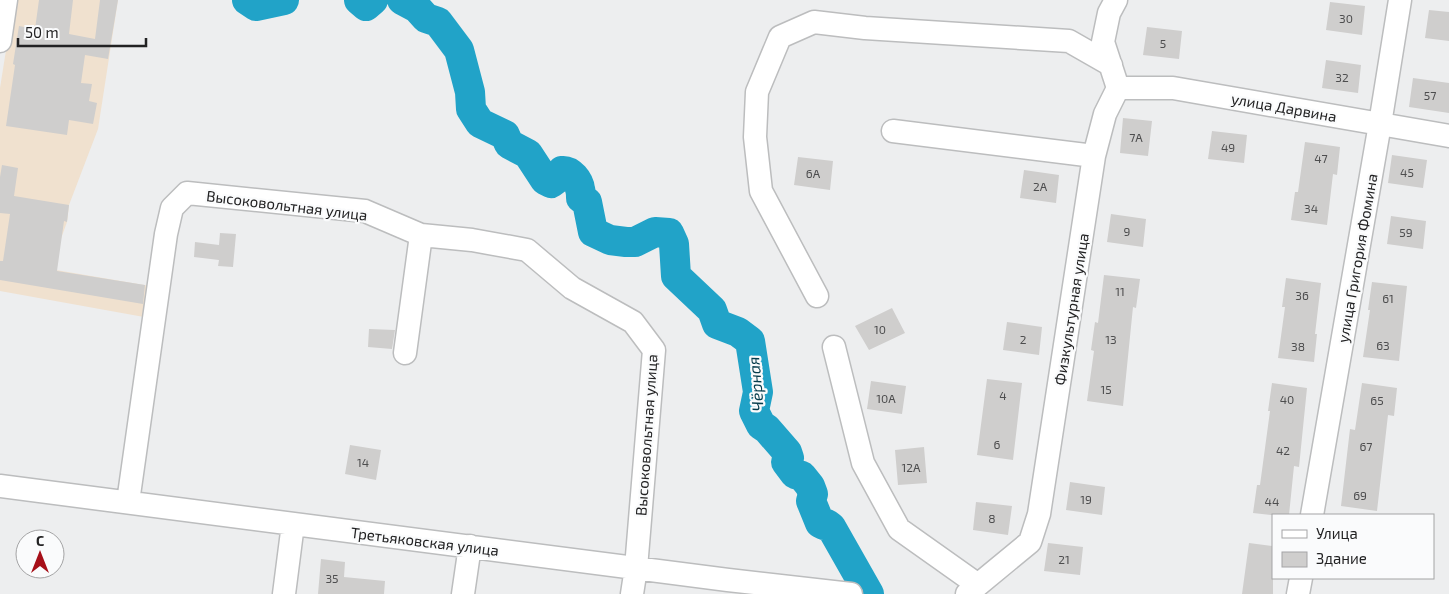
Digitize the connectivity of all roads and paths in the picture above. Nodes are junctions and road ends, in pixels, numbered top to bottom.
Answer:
1 (6, 0) edge
2 (1116, 0) edge
3 (1400, 0) edge
4 (0, 41) edge
5 (1111, 65) junction
6 (1118, 88) junction
7 (1380, 124) junction
8 (893, 131) dead end
9 (1449, 136) edge
10 (1094, 156) junction
11 (421, 235) junction
12 (817, 296) dead end
13 (834, 347) dead end
14 (405, 353) dead end
15 (0, 486) edge
16 (128, 502) junction
17 (1312, 514) edge
18 (293, 524) junction
19 (470, 546) junction
20 (636, 568) junction
21 (1301, 579) edge
22 (730, 587) edge
23 (972, 589) edge
24 (284, 594) edge
25 (464, 594) edge
26 (632, 594) edge
27 (851, 594) edge
28 (1298, 594) edge

1 - 4 street
2 - 5 street
3 - 7 street, улица Григория Фомина
5 - 6 street
5 - 12 street
6 - 7 street, улица Дарвина
6 - 10 street, Физкультурная улица
7 - 9 street, улица Дарвина
7 - 17 street, улица Григория Фомина
8 - 10 street
10 - 23 street, Физкультурная улица
11 - 14 street
11 - 16 street, Высоковольтная улица
11 - 20 street, Высоковольтная улица
13 - 23 street
15 - 16 street, Третьяковская улица
16 - 18 street, Третьяковская улица
18 - 19 street, Третьяковская улица
18 - 24 street
19 - 20 street, Третьяковская улица
19 - 25 street
20 - 22 street, Третьяковская улица
20 - 26 street, Высоковольтная улица
21 - 28 street
22 - 27 street, Третьяковская улица

